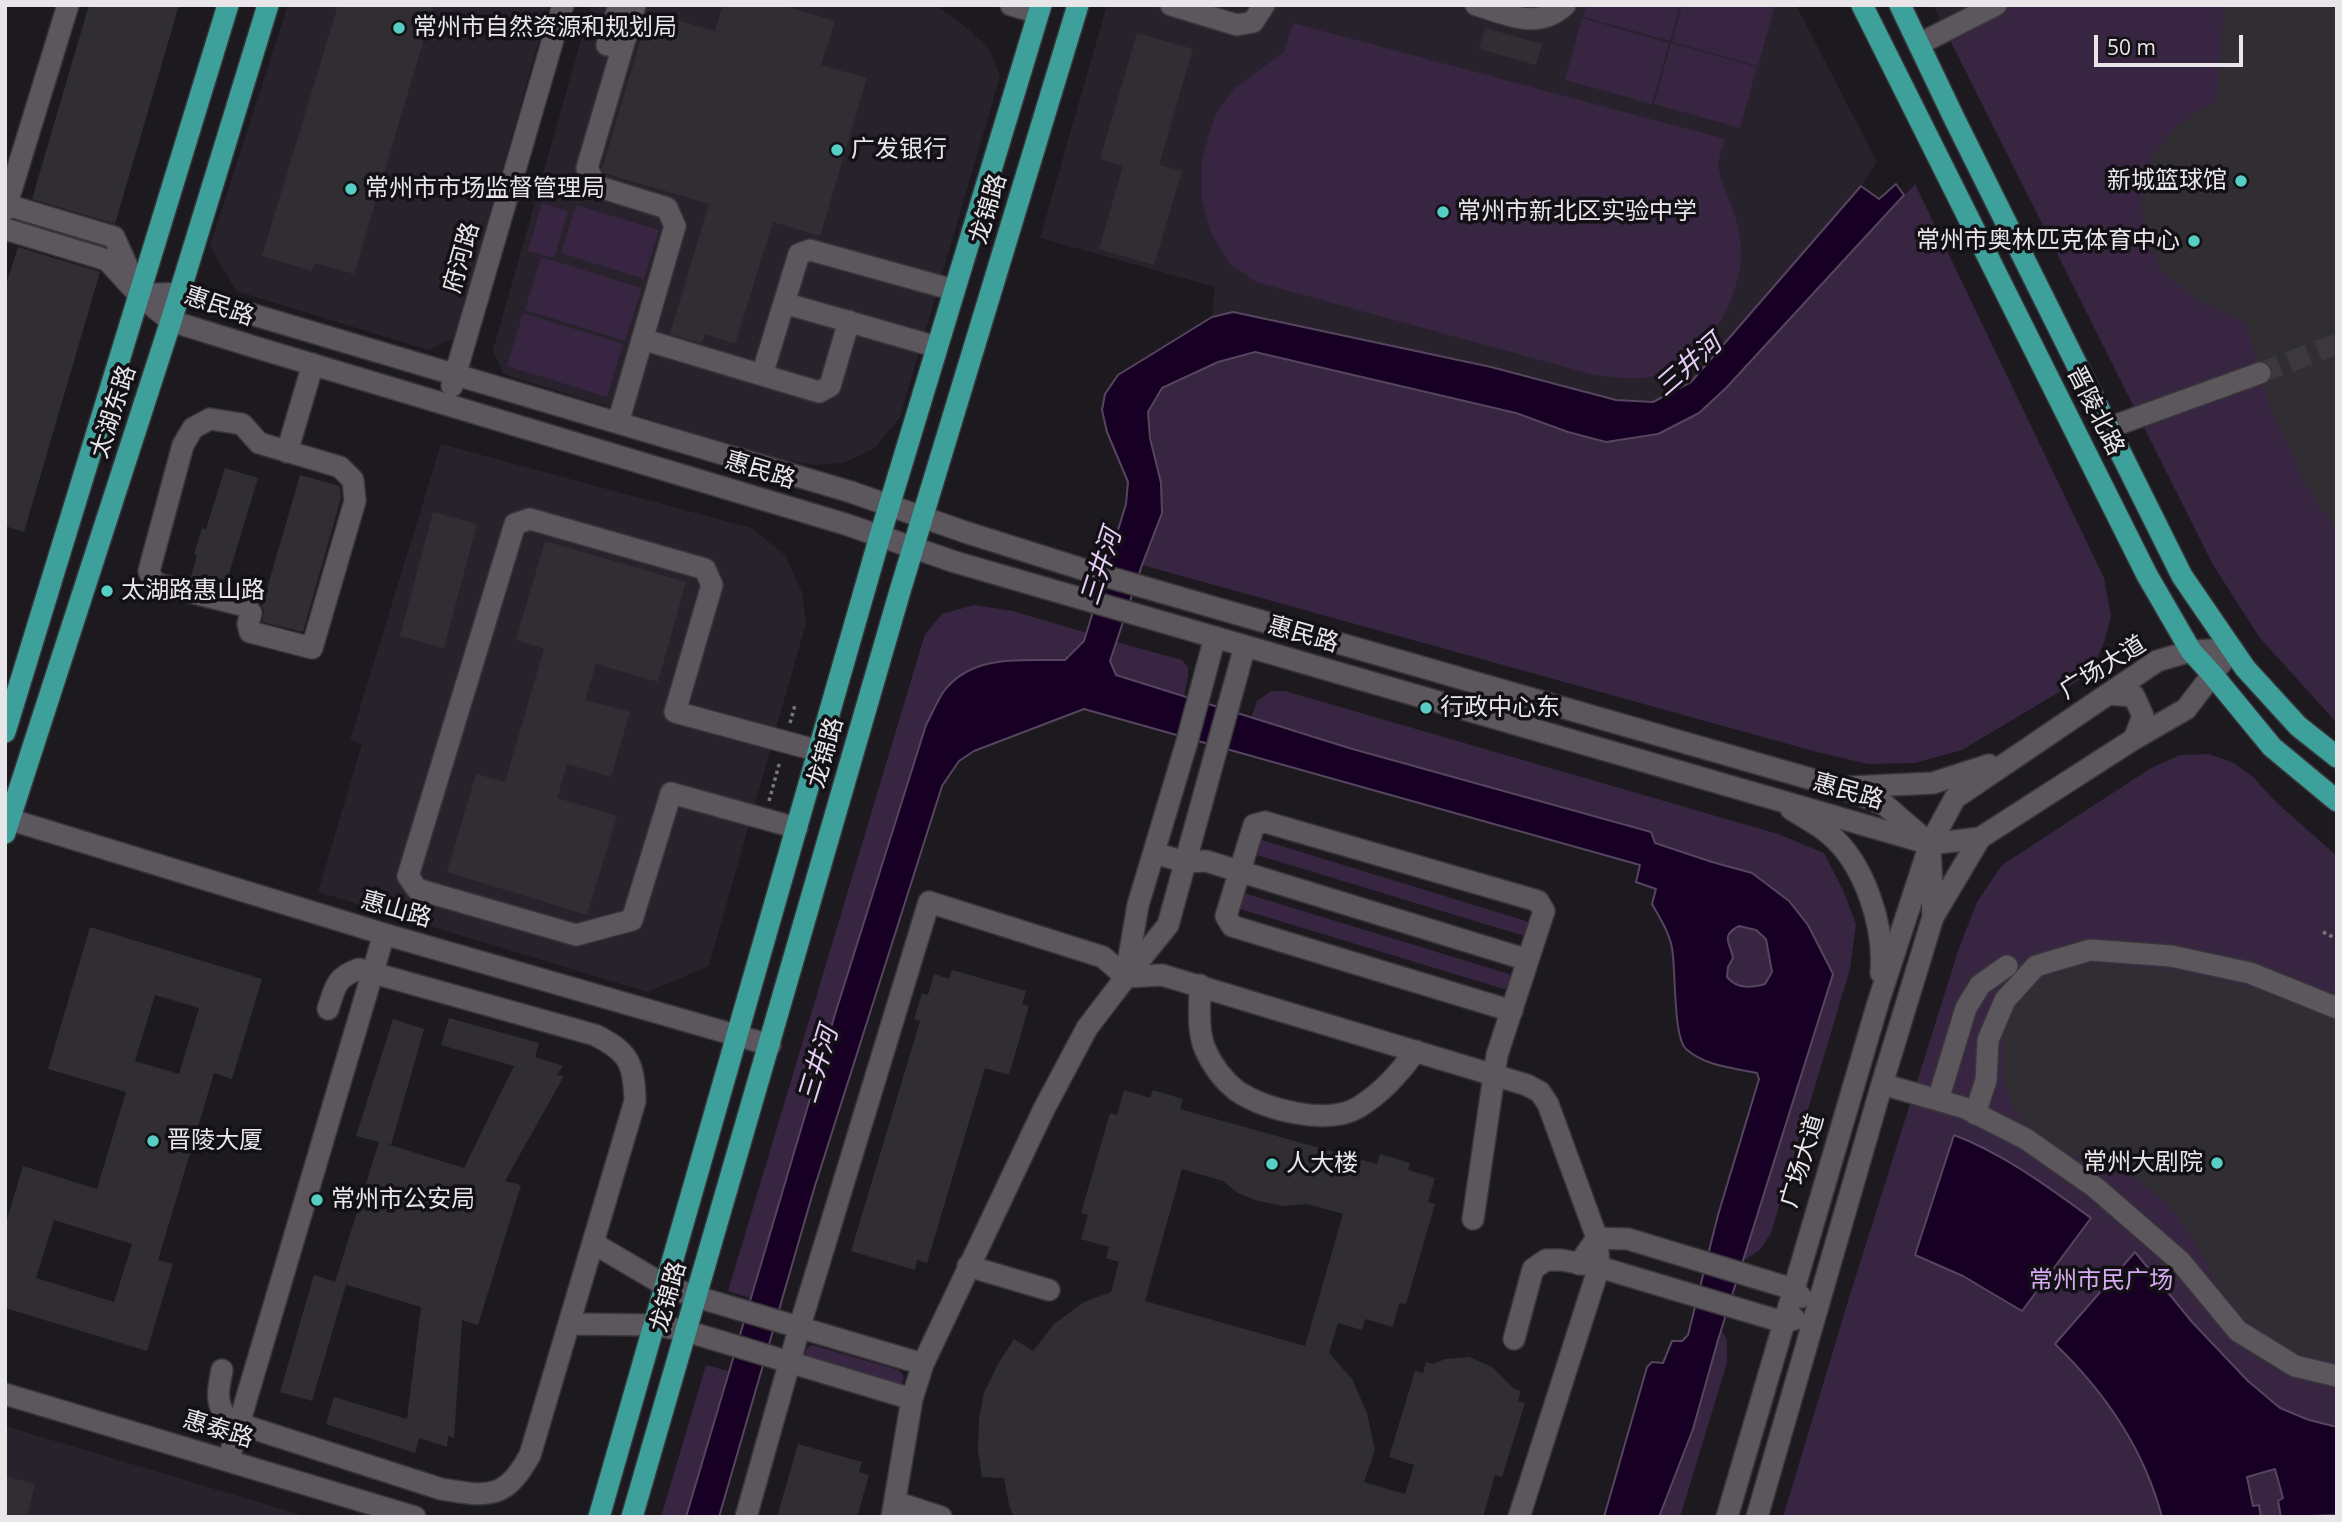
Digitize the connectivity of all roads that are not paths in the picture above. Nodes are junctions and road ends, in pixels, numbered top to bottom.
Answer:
1 (68, 5) edge
2 (228, 5) edge
3 (268, 5) edge
4 (563, 5) edge
5 (619, 5) edge
6 (635, 5) edge
7 (1011, 5) edge
8 (1078, 5) edge
9 (1171, 5) edge
10 (1264, 5) edge
11 (1476, 5) edge
12 (1565, 5) edge
13 (1862, 5) edge
14 (1900, 5) edge
15 (1996, 5) edge
16 (1039, 9) edge
17 (1919, 44) junction
18 (607, 45) dead end
19 (6, 207) edge
20 (5, 229) edge
21 (954, 290) junction
22 (180, 293) junction
23 (139, 295) junction
24 (784, 303) junction
25 (171, 321) junction
26 (849, 321) junction
27 (642, 339) junction
28 (937, 347) junction
29 (313, 365) junction
30 (2260, 373) tunnel mouth
31 (455, 374) junction
32 (762, 375) junction
33 (447, 405) junction
34 (618, 423) junction
35 (2108, 428) junction
36 (287, 452) junction
37 (889, 506) junction
38 (922, 517) junction
39 (880, 536) junction
40 (913, 548) junction
41 (1214, 637) junction
42 (1245, 646) junction
43 (2232, 649) junction
44 (2191, 651) junction
45 (2212, 674) junction
46 (2108, 694) junction
47 (9, 712) edge
48 (5, 732) edge
49 (2134, 739) junction
50 (819, 751) junction
51 (2021, 753) junction
52 (2337, 757) edge
53 (1839, 787) junction
54 (1772, 797) junction
55 (2337, 801) edge
56 (6, 823) edge
57 (797, 828) junction
58 (1980, 838) junction
59 (1930, 844) junction
60 (1154, 853) junction
61 (1185, 862) junction
62 (1240, 872) junction
63 (1933, 917) junction
64 (384, 934) junction
65 (1528, 960) junction
66 (2007, 966) dead end
67 (373, 972) junction
68 (1126, 976) junction
69 (1200, 985) junction
70 (1878, 1003) junction
71 (2337, 1008) edge
72 (328, 1009) dead end
73 (1512, 1011) junction
74 (739, 1035) junction
75 (770, 1045) junction
76 (1416, 1051) junction
77 (1493, 1075) junction
78 (1882, 1084) junction
79 (1938, 1100) junction
80 (1975, 1114) junction
81 (1473, 1219) dead end
82 (1597, 1238) junction
83 (593, 1243) junction
84 (1589, 1265) junction
85 (968, 1266) junction
86 (666, 1286) junction
87 (1793, 1289) junction
88 (1049, 1290) dead end
89 (696, 1297) junction
90 (1816, 1313) junction
91 (1783, 1322) junction
92 (569, 1324) junction
93 (655, 1325) junction
94 (792, 1327) junction
95 (687, 1331) junction
96 (1514, 1339) dead end
97 (783, 1361) junction
98 (923, 1364) junction
99 (222, 1370) dead end
100 (2337, 1376) edge
101 (5, 1394) edge
102 (912, 1399) junction
103 (239, 1424) junction
104 (228, 1461) junction
105 (893, 1509) edge
106 (415, 1517) edge
107 (599, 1517) edge
108 (632, 1517) edge
109 (746, 1517) edge
110 (941, 1517) edge
111 (1519, 1517) edge
112 (1727, 1517) edge
113 (1757, 1517) edge

1 - 19 street
2 - 23 main road, 太湖东路
3 - 22 main road, 太湖东路
4 - 31 street, 府河路
5 - 18 street
6 - 27 street
7 - 16 street
8 - 38 main road, 龙锦路
9 - 10 street
11 - 12 street
13 - 44 main road, 晋陵北路
14 - 17 main road, 晋陵北路
15 - 17 street
16 - 21 main road, 龙锦路
17 - 35 main road, 晋陵北路
19 - 23 street
20 - 23 street
21 - 24 street
21 - 28 main road, 龙锦路
22 - 23 street, 惠民路
22 - 25 main road, 太湖东路
22 - 31 street, 惠民路
23 - 25 street, 惠民路
23 - 47 main road, 太湖东路
24 - 26 street
24 - 32 street
25 - 29 street, 惠民路
25 - 56 main road, 太湖东路
26 - 28 street
26 - 32 street
27 - 32 street
27 - 34 street
28 - 37 main road, 龙锦路
29 - 33 street, 惠民路
29 - 36 street
30 - 35 street
31 - 33 street, 府河路
31 - 34 street, 惠民路
33 - 39 street, 惠民路
34 - 37 street, 惠民路
35 - 43 main road, 晋陵北路
36 - 36 street
37 - 38 street, 惠民路
37 - 39 main road, 龙锦路
38 - 40 main road, 龙锦路
38 - 53 street, 惠民路
39 - 40 street, 惠民路
39 - 50 main road, 龙锦路
40 - 41 street, 惠民路
40 - 75 main road, 龙锦路
41 - 42 street, 惠民路
41 - 60 street
42 - 54 street, 惠民路
42 - 61 street
43 - 44 street, 广场大道
43 - 45 street
43 - 52 main road, 晋陵北路
44 - 45 main road, 晋陵北路
44 - 46 street, 广场大道
45 - 49 street
45 - 55 main road, 晋陵北路
46 - 49 street
46 - 51 street, 广场大道
47 - 48 main road, 太湖东路
49 - 58 street
50 - 57 main road, 龙锦路
50 - 57 street
51 - 53 street
51 - 59 street, 广场大道
53 - 59 street, 惠民路
54 - 59 street, 惠民路
54 - 70 street
56 - 64 street, 惠山路
57 - 74 main road, 龙锦路
58 - 59 street, 惠民路
58 - 63 street
59 - 63 street
59 - 70 street, 广场大道
60 - 61 street
60 - 68 street
61 - 62 street
61 - 68 street
62 - 65 street
62 - 65 street
62 - 73 street
63 - 78 street
64 - 67 street
64 - 74 street, 惠山路
65 - 73 street
66 - 79 street
67 - 72 street
67 - 83 street
67 - 103 street
68 - 69 street
68 - 85 street
68 - 94 street
69 - 76 street
69 - 76 street
70 - 87 street, 广场大道
71 - 80 street
73 - 77 street
74 - 75 street, 惠山路
74 - 86 main road, 龙锦路
75 - 89 main road, 龙锦路
76 - 77 street
77 - 81 street
77 - 82 street
78 - 79 street
78 - 90 street
79 - 80 street
80 - 100 street
82 - 84 street
82 - 87 street
83 - 86 street
83 - 92 street
84 - 91 street
84 - 96 street
84 - 111 street
85 - 88 street
85 - 98 street
86 - 89 street
86 - 93 main road, 龙锦路
87 - 90 street
87 - 91 street, 广场大道
89 - 94 street
89 - 95 main road, 龙锦路
90 - 91 street
90 - 113 street
91 - 112 street, 广场大道
92 - 93 street
92 - 103 street
93 - 95 street
93 - 107 main road, 龙锦路
94 - 97 street
94 - 98 street
95 - 97 street
95 - 108 main road, 龙锦路
97 - 102 street
97 - 109 street
98 - 102 street
99 - 103 street
101 - 104 street, 惠泰路
102 - 105 street
103 - 104 street
104 - 106 street, 惠泰路
105 - 110 street

